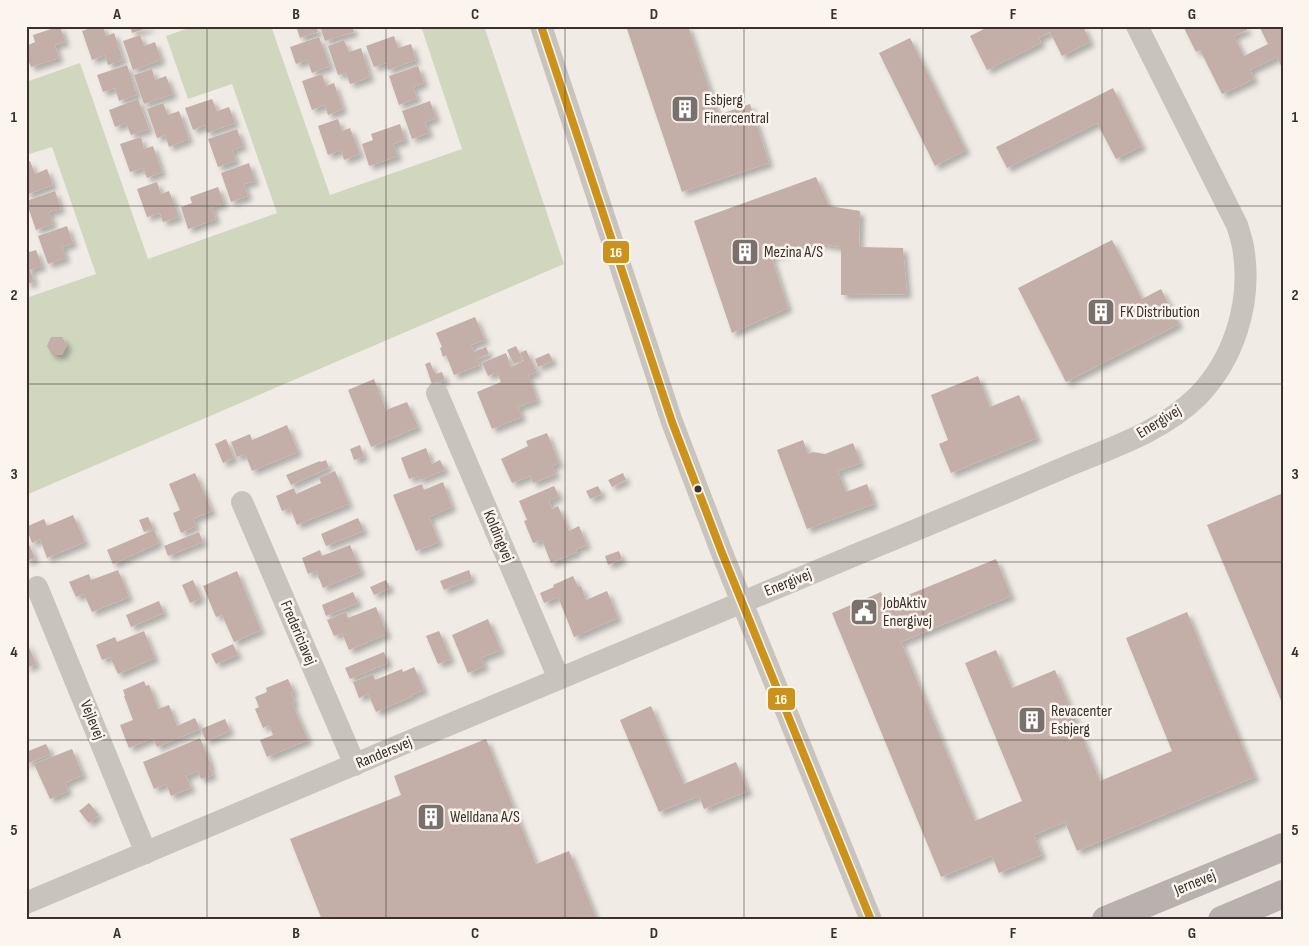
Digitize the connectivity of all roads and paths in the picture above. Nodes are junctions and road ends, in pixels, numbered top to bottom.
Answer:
1 (540, 26) edge
2 (1137, 26) edge
3 (437, 393) dead end
4 (242, 502) dead end
5 (37, 587) dead end
6 (742, 602) junction
7 (559, 679) junction
8 (355, 765) junction
9 (1283, 847) edge
10 (146, 853) junction
11 (1283, 894) edge
12 (26, 903) edge
13 (871, 920) edge
14 (1106, 920) edge
15 (1222, 920) edge

1 - 6 street
2 - 6 street, Energivej
3 - 7 street, Koldingvej
4 - 8 street, Fredericiavej
5 - 10 street, Vejlevej
6 - 7 street, Randersvej
6 - 13 street
7 - 8 street, Randersvej
8 - 10 street, Randersvej
9 - 14 main road, Jernevej
10 - 12 street, Randersvej
11 - 15 main road

